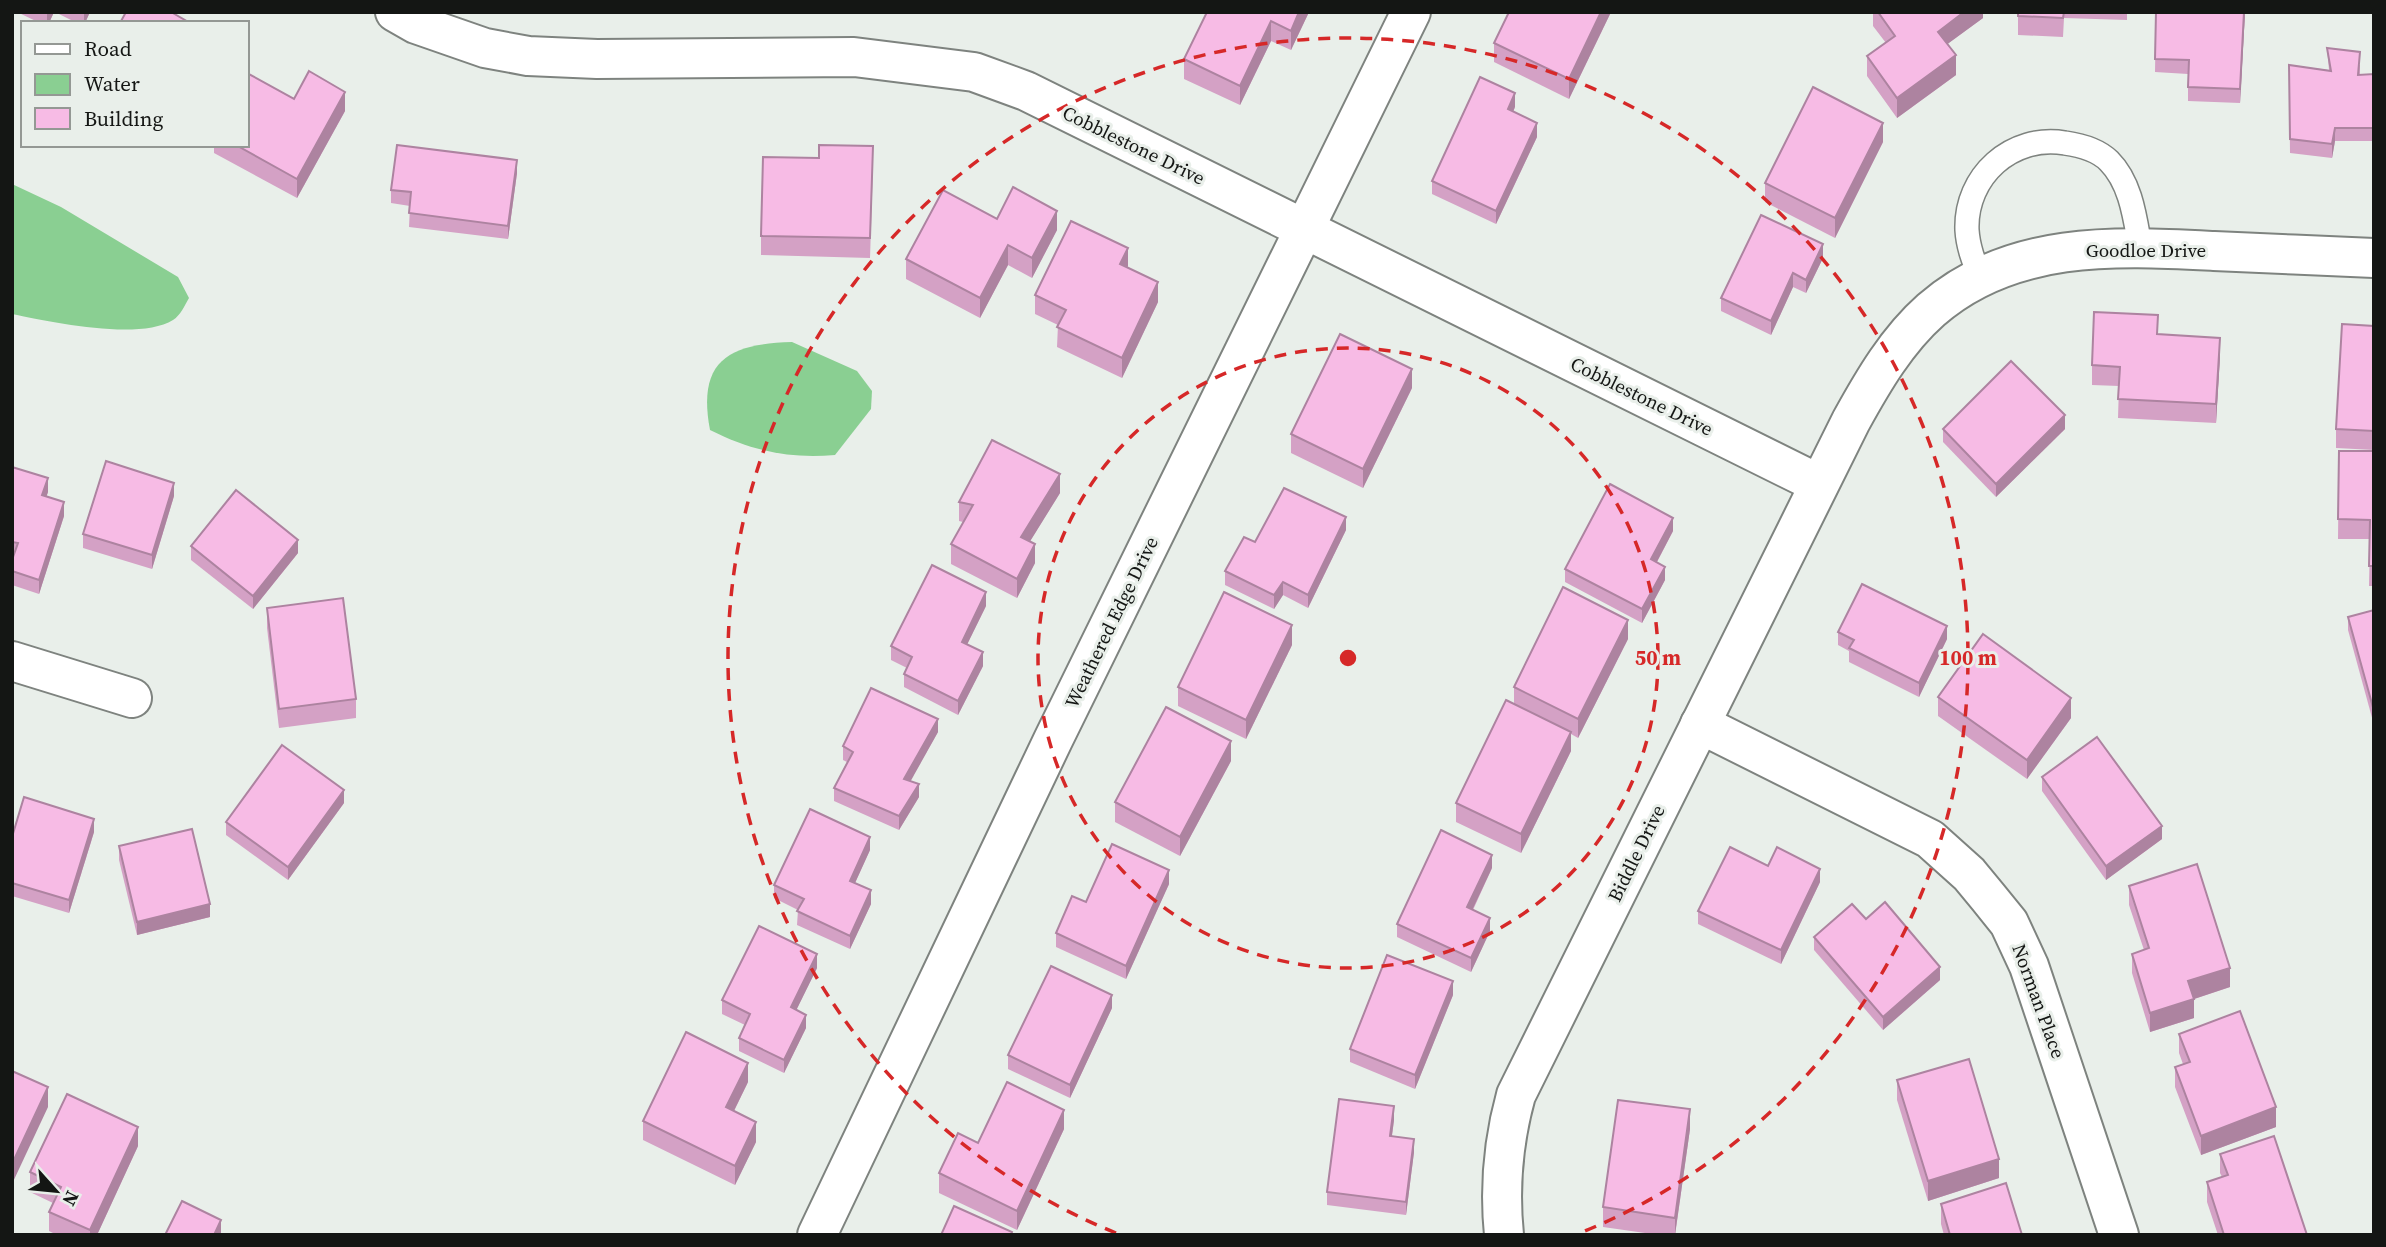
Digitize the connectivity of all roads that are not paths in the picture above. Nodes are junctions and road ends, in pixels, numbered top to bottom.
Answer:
1 (395, 12) edge
2 (1411, 12) edge
3 (1304, 229) junction
4 (2140, 246) junction
5 (2374, 258) edge
6 (1980, 277) junction
7 (1819, 484) junction
8 (12, 661) edge
9 (132, 698) dead end
10 (1700, 724) junction
11 (817, 1235) edge
12 (1504, 1235) edge
13 (2119, 1235) edge

1 - 3 street, Cobblestone Drive
2 - 3 street, Weathered Edge Drive
3 - 7 street, Cobblestone Drive
3 - 11 street, Weathered Edge Drive
4 - 5 street, Goodloe Drive
4 - 6 street, Goodloe Drive
4 - 6 lane
6 - 7 street, Goodloe Drive
7 - 10 street, Biddle Drive
8 - 9 street
10 - 12 street, Biddle Drive
10 - 13 street, Norman Place

